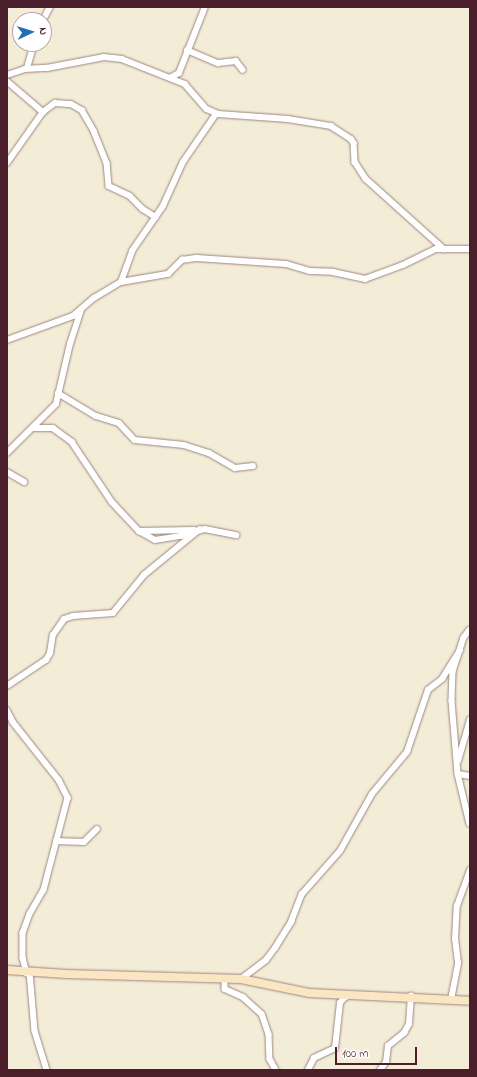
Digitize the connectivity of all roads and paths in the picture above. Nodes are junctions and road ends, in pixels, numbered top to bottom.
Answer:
1 (205, 7) edge
2 (187, 50) junction
3 (32, 52) edge
4 (27, 68) junction
5 (243, 70) dead end
6 (7, 75) edge
7 (170, 78) junction
8 (7, 80) edge
9 (43, 112) junction
10 (216, 114) junction
11 (7, 163) edge
12 (156, 216) junction
13 (444, 249) junction
14 (470, 249) edge
15 (121, 282) junction
16 (81, 310) junction
17 (7, 340) edge
18 (58, 393) junction
19 (33, 428) junction
20 (7, 453) edge
21 (253, 466) dead end
22 (7, 472) edge
23 (24, 482) dead end
24 (198, 530) junction
25 (139, 531) junction
26 (236, 534) dead end
27 (470, 630) edge
28 (460, 650) junction
29 (7, 686) edge
30 (7, 710) edge
31 (470, 720) edge
32 (457, 767) junction
33 (458, 774) junction
34 (470, 776) edge
35 (470, 824) edge
36 (97, 829) dead end
37 (56, 841) junction
38 (470, 870) edge
39 (7, 970) edge
40 (29, 972) junction
41 (225, 979) junction
42 (241, 979) junction
43 (351, 996) junction
44 (411, 996) junction
45 (451, 1000) junction
46 (470, 1002) edge
47 (47, 1070) edge
48 (276, 1070) edge
49 (308, 1070) edge
50 (380, 1070) edge

1 - 2 street
2 - 5 street
2 - 7 street
3 - 4 street
4 - 6 street
4 - 7 street
7 - 10 street
8 - 9 street
9 - 11 street
9 - 12 street
10 - 12 street
10 - 13 street
12 - 15 street
13 - 14 street
13 - 15 street
15 - 16 street
16 - 17 street
16 - 18 street
18 - 19 street
18 - 21 street
19 - 20 street
19 - 25 street
22 - 23 street
24 - 25 street
24 - 25 street
24 - 26 street
24 - 29 street
27 - 28 street
28 - 32 street
28 - 42 street
30 - 37 street
31 - 32 street
32 - 33 street
33 - 34 street
33 - 35 street
36 - 37 street
37 - 40 street
38 - 45 street
39 - 40 street
40 - 41 street
40 - 47 street
41 - 42 street
41 - 48 street
42 - 43 street
43 - 44 street
43 - 49 street
44 - 45 street
44 - 50 street
45 - 46 street

